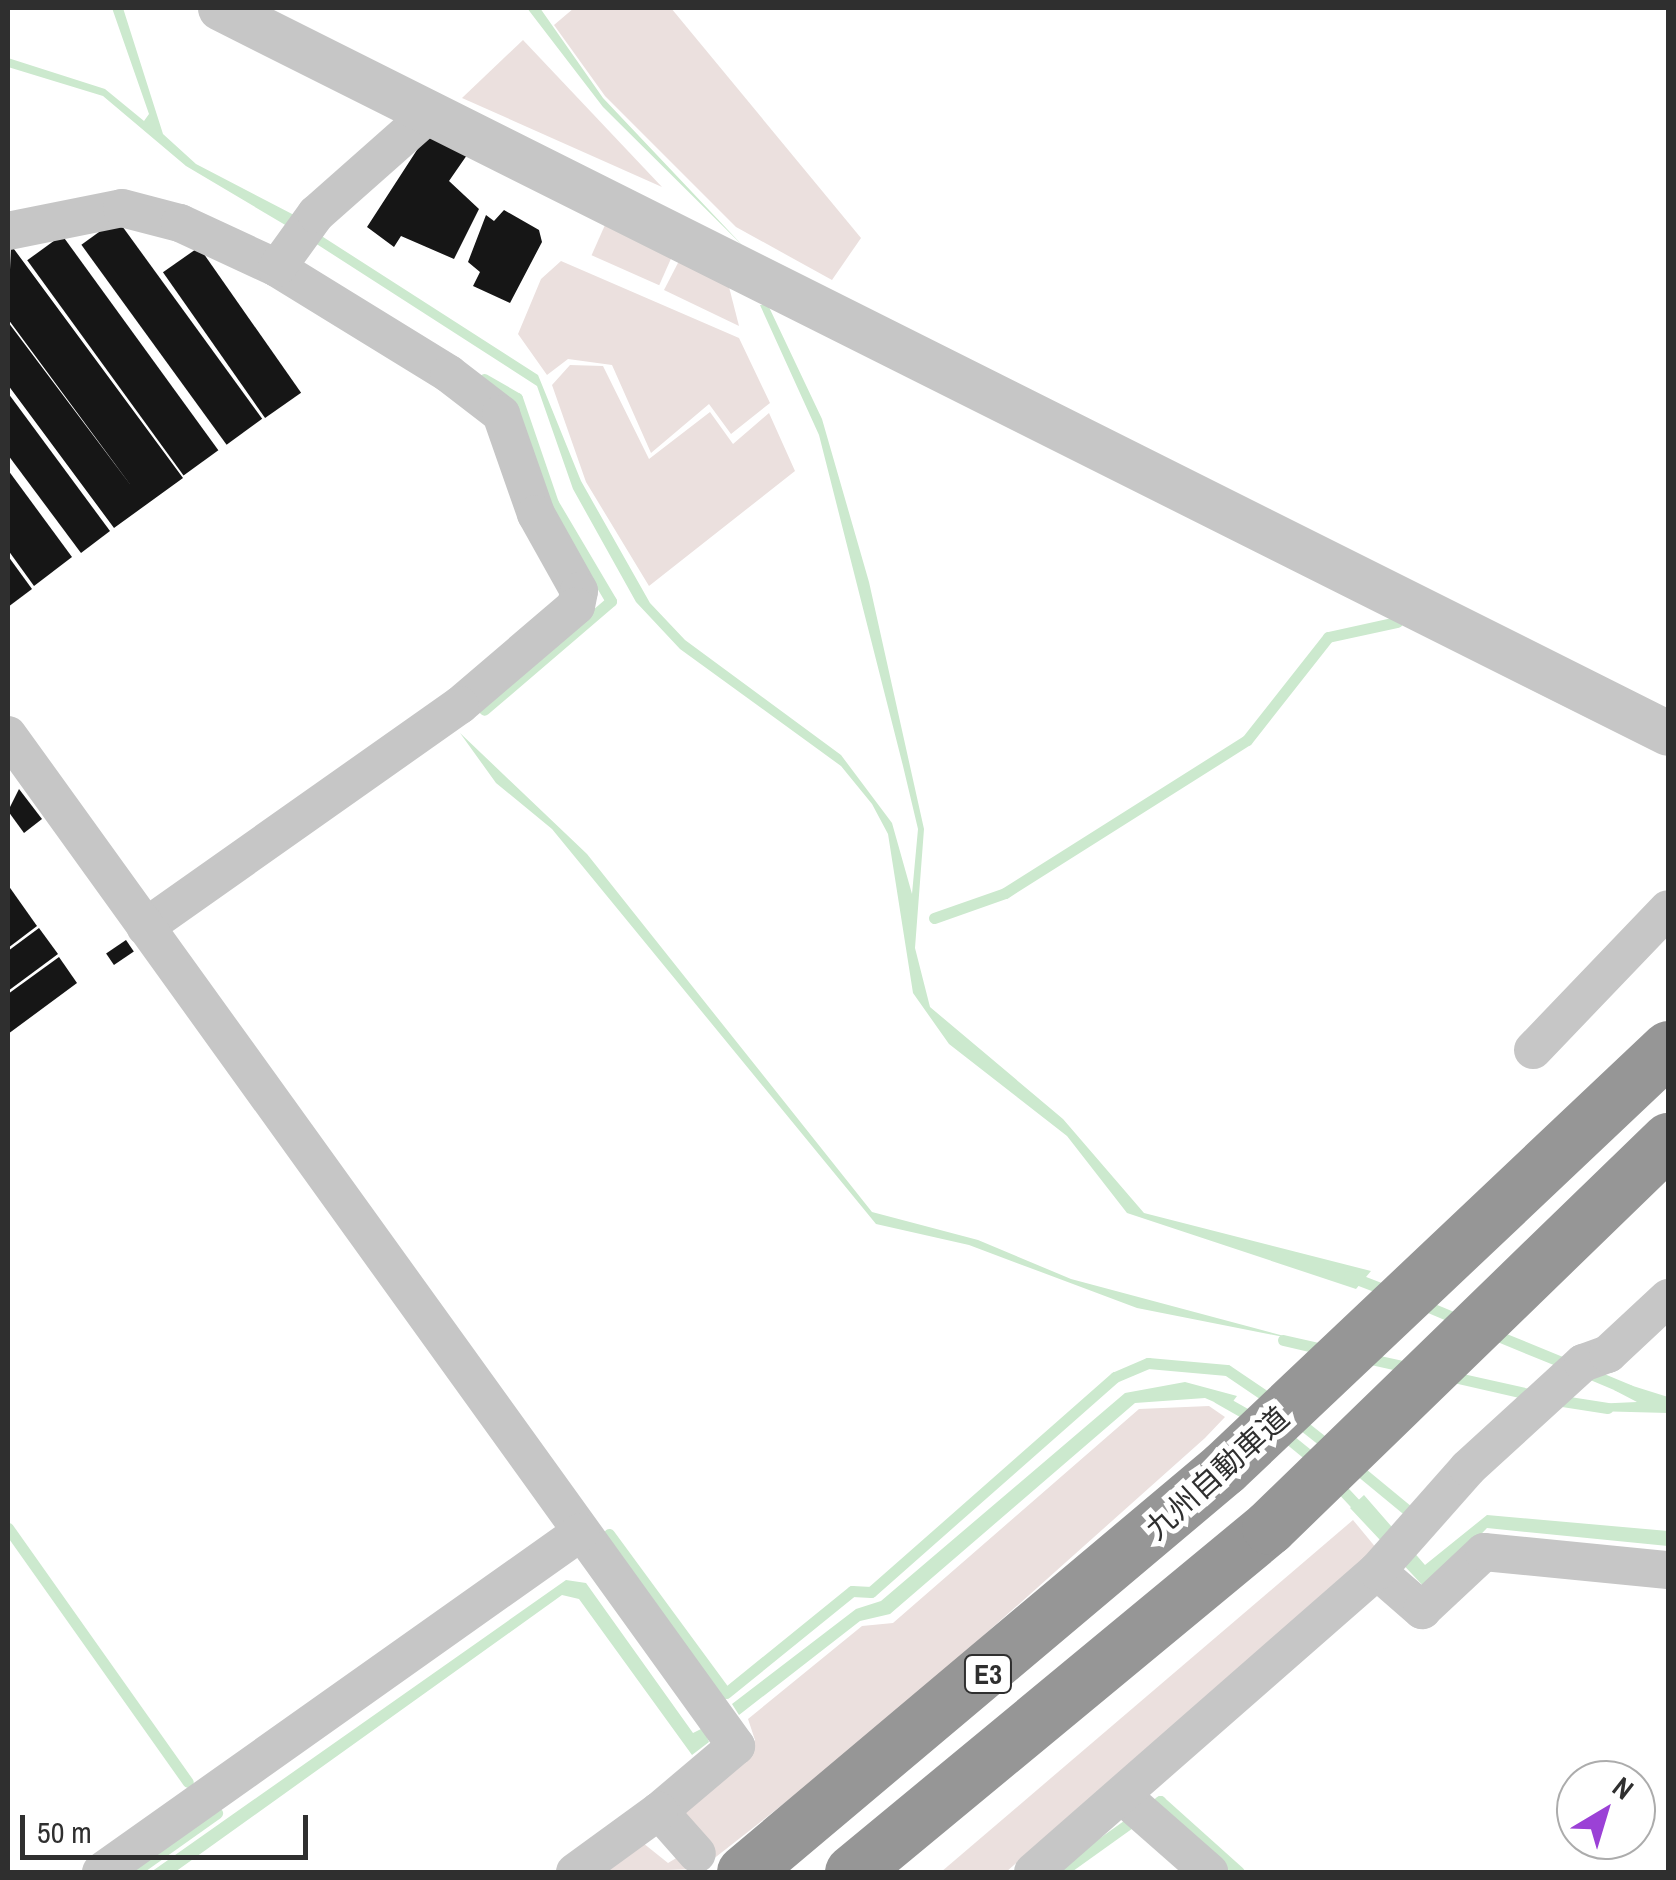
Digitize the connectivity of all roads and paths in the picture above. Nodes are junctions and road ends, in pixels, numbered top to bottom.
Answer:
1 (220, 8) edge
2 (430, 113) junction
3 (8, 231) edge
4 (277, 268) junction
5 (1668, 733) edge
6 (8, 735) edge
7 (1668, 909) edge
8 (146, 927) junction
9 (1668, 1048) edge
10 (1532, 1050) dead end
11 (1668, 1140) edge
12 (1668, 1298) edge
13 (582, 1532) junction
14 (1668, 1570) edge
15 (1376, 1571) junction
16 (1126, 1799) junction
17 (659, 1811) junction
18 (721, 1863) edge
19 (101, 1872) edge
20 (575, 1872) edge
21 (852, 1872) edge
22 (1033, 1872) edge
23 (1208, 1872) edge

1 - 2 street
2 - 4 street
2 - 5 street
3 - 4 street
4 - 8 street
6 - 8 street
7 - 10 street
8 - 13 street
9 - 18 highway, 九州自動車道 / E3
11 - 21 highway, E3
12 - 15 street
13 - 17 street
13 - 19 street
14 - 15 street
15 - 16 street
16 - 22 street
16 - 23 street
17 - 18 street
17 - 20 street

